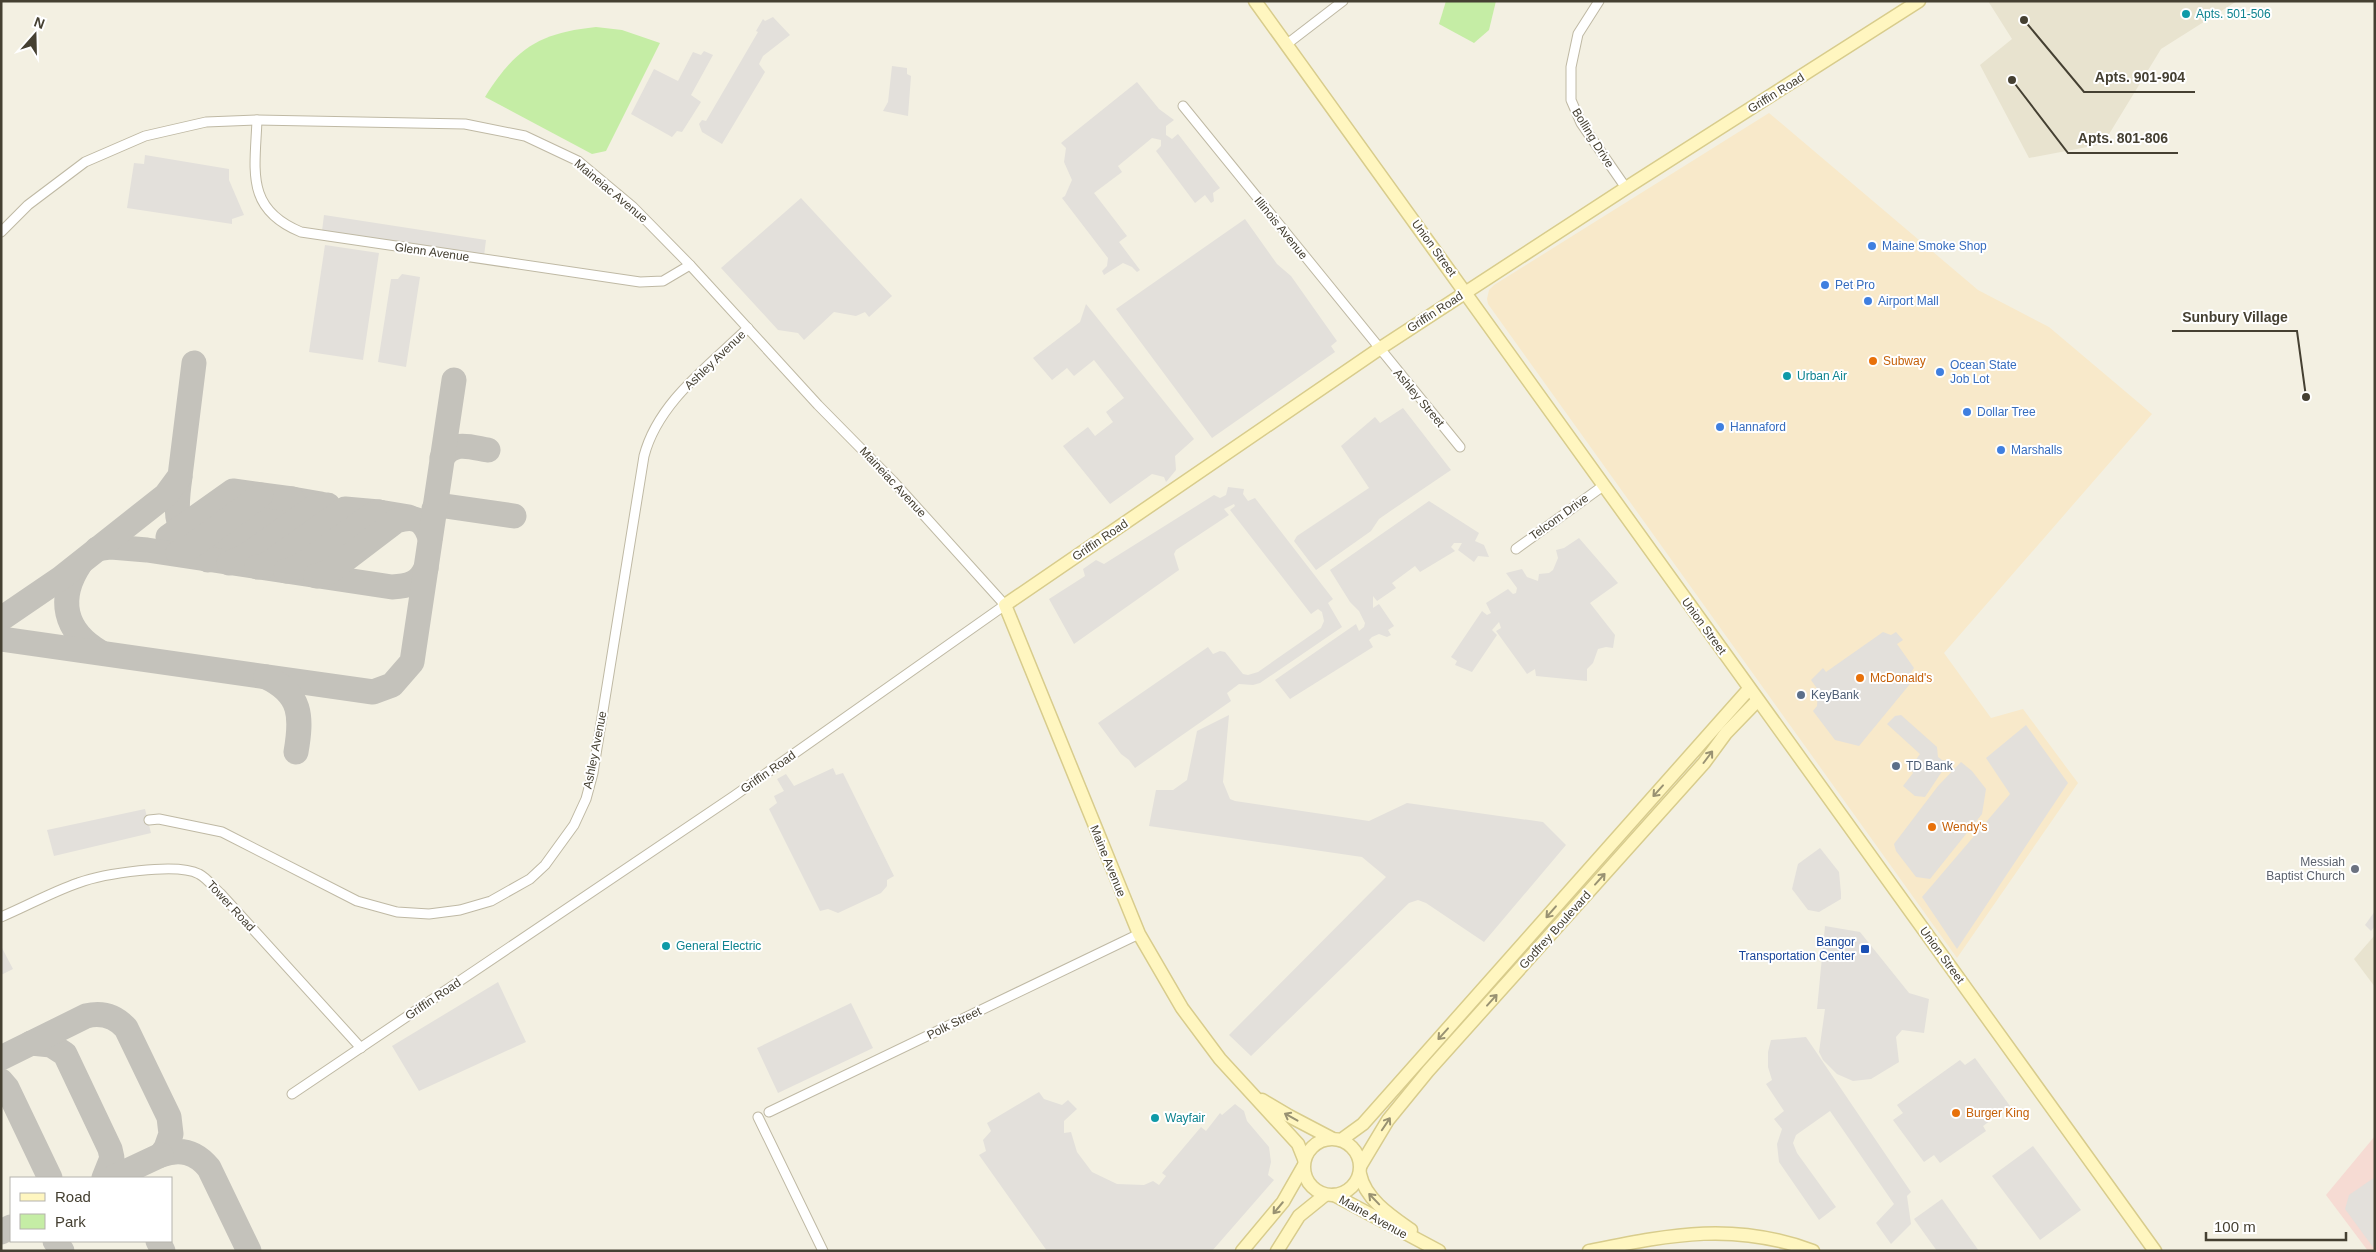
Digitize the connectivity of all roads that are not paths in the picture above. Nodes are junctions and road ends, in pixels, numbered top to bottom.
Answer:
1 (1255, 1) edge
2 (1343, 1) edge
3 (1599, 1) edge
4 (1919, 1) edge
5 (1287, 44) junction
6 (1183, 106) dead end
7 (257, 120) junction
8 (1626, 188) junction
9 (1, 232) edge
10 (690, 265) junction
11 (1466, 292) junction
12 (748, 328) junction
13 (1378, 349) junction
14 (1460, 447) dead end
15 (1603, 486) junction
16 (1516, 549) dead end
17 (1005, 605) junction
18 (1749, 689) junction
19 (1758, 701) junction
20 (149, 820) dead end
21 (1, 917) edge
22 (1139, 934) junction
23 (361, 1048) junction
24 (292, 1094) dead end
25 (1251, 1094) junction
26 (769, 1112) dead end
27 (758, 1118) dead end
28 (1336, 1139) junction
29 (1304, 1163) junction
30 (1360, 1169) junction
31 (1330, 1195) junction
32 (823, 1251) edge
33 (1242, 1251) edge
34 (1277, 1251) edge
35 (1439, 1251) edge
36 (1589, 1251) edge
37 (1813, 1251) edge
38 (2155, 1251) edge

1 - 5 street, Union Street
2 - 5 street
3 - 8 street, Bolling Drive
4 - 8 street, Griffin Road
5 - 11 street, Union Street
6 - 13 street, Illinois Avenue
7 - 9 street, Maineiac Avenue
7 - 10 street, Maineiac Avenue
7 - 10 street, Glenn Avenue
8 - 11 street, Griffin Road
10 - 12 street, Maineiac Avenue
11 - 13 street, Griffin Road
11 - 15 street, Union Street
12 - 17 street, Maineiac Avenue
12 - 20 street, Ashley Avenue
13 - 14 street, Ashley Street
13 - 17 street, Griffin Road
15 - 16 street, Telcom Drive
15 - 18 street, Union Street
17 - 22 street, Maine Avenue
17 - 23 street, Griffin Road
18 - 19 street, Union Street
18 -> 28 street, Godfrey Boulevard
30 -> 19 street, Godfrey Boulevard
19 - 38 street, Union Street
21 - 23 street, Tower Road
22 - 25 street, Maine Avenue
22 - 26 street, Polk Street
23 - 24 street, Griffin Road
28 -> 25 street, Maine Avenue
25 - 29 street, Maine Avenue
27 - 32 street
28 - 29 street
28 - 30 street
29 - 31 street
29 -> 33 street
30 - 31 street
35 -> 30 street, Maine Avenue
31 - 34 street
31 - 35 street, Maine Avenue
36 - 37 street

